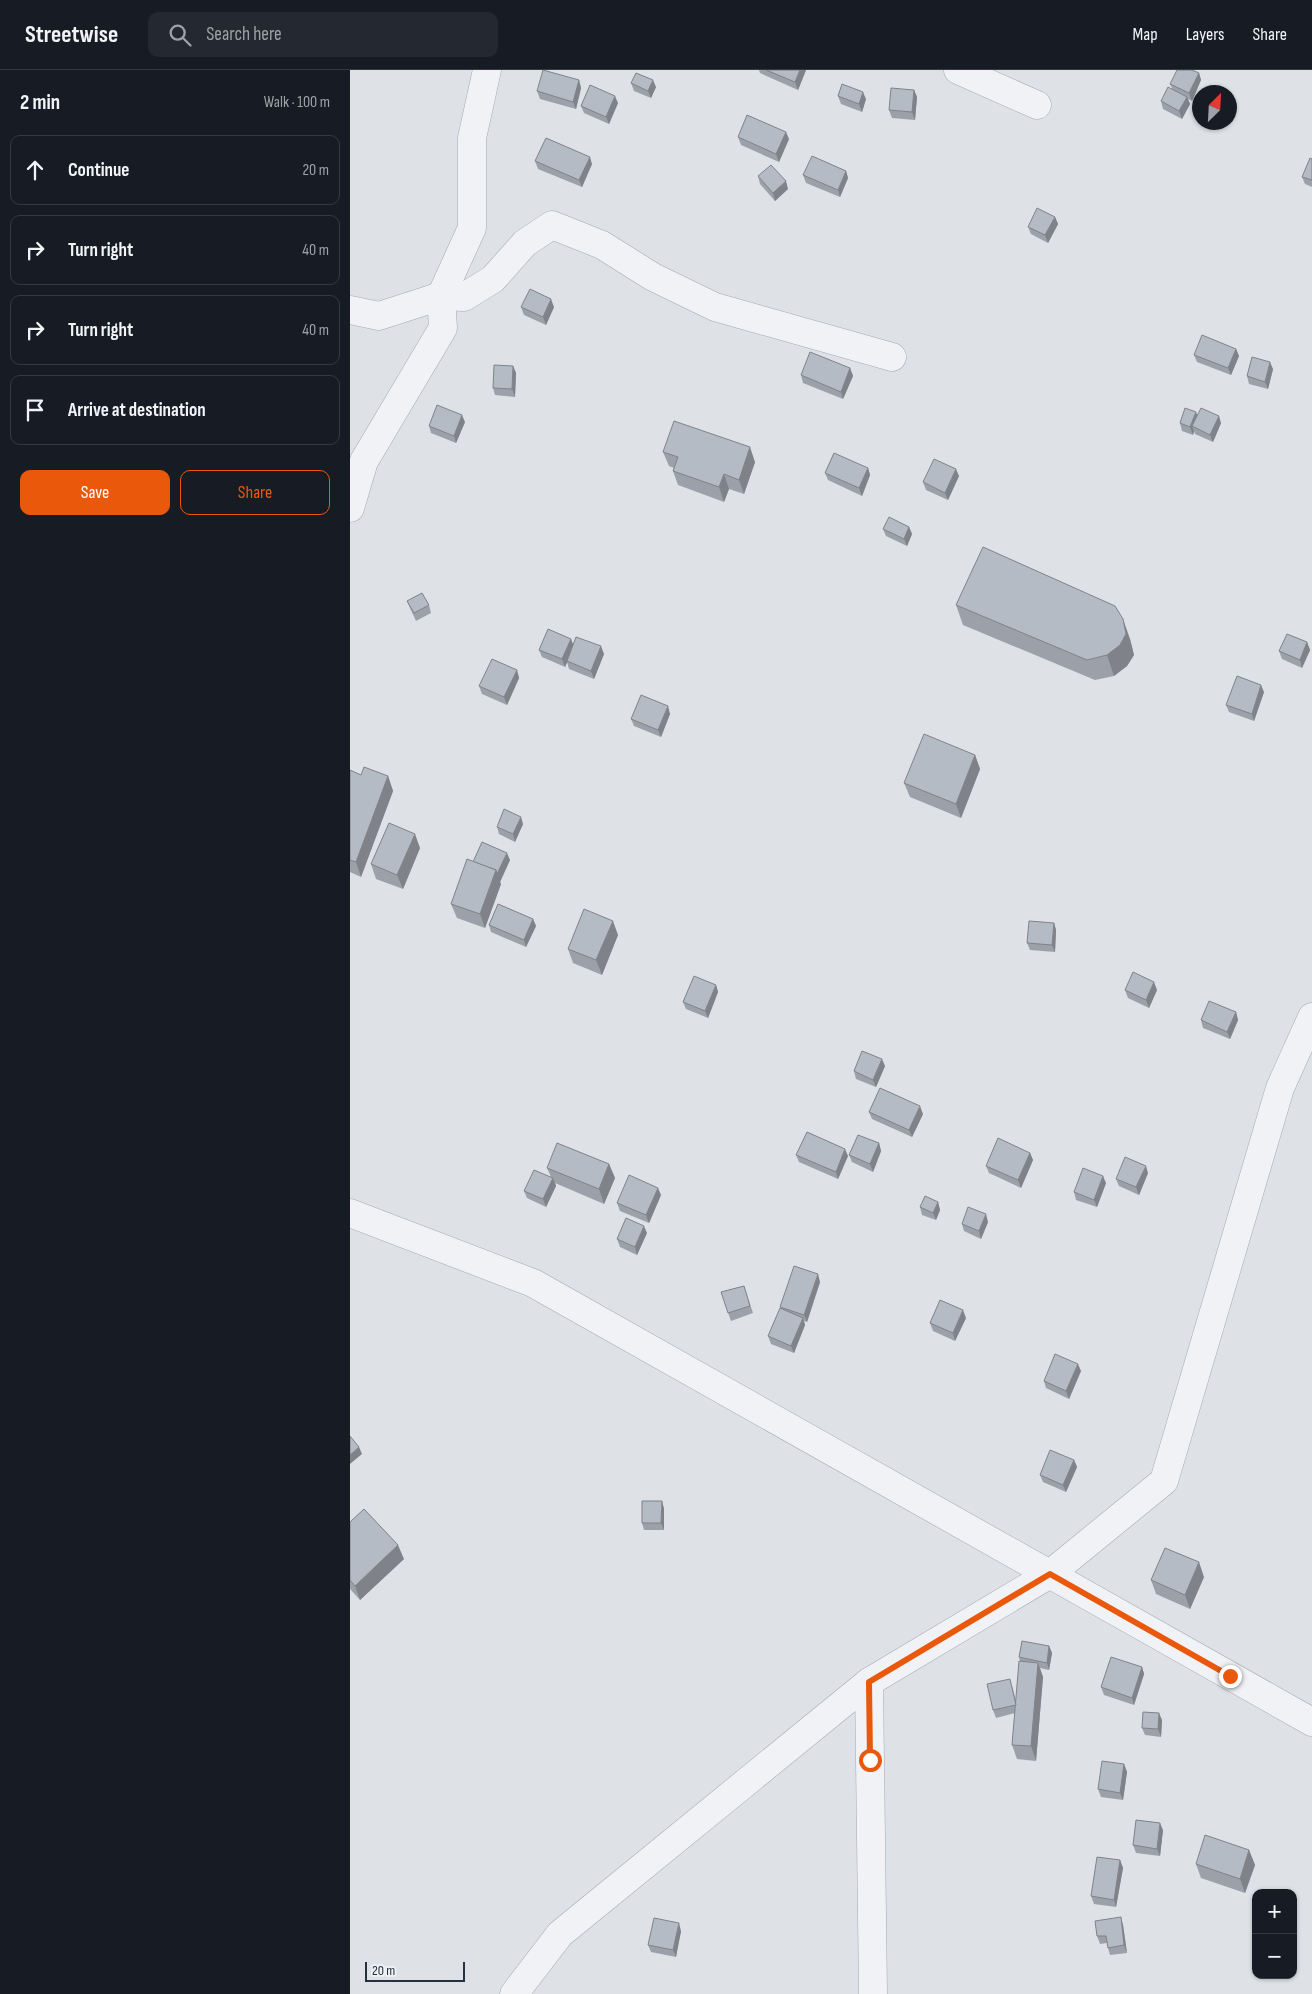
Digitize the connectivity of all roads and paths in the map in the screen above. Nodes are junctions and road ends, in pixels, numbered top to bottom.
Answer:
1 (488, 70) edge
2 (958, 70) edge
3 (1037, 105) dead end
4 (441, 296) junction
5 (350, 310) edge
6 (892, 357) dead end
7 (350, 508) edge
8 (1312, 1017) edge
9 (350, 1213) edge
10 (1050, 1574) junction
11 (869, 1682) junction
12 (1312, 1722) edge
13 (514, 1994) edge
14 (872, 1994) edge

1 - 4 street
2 - 3 street
4 - 5 street
4 - 6 street
4 - 7 street
8 - 10 street
9 - 10 street
10 - 11 street
10 - 12 street
11 - 13 street
11 - 14 street

